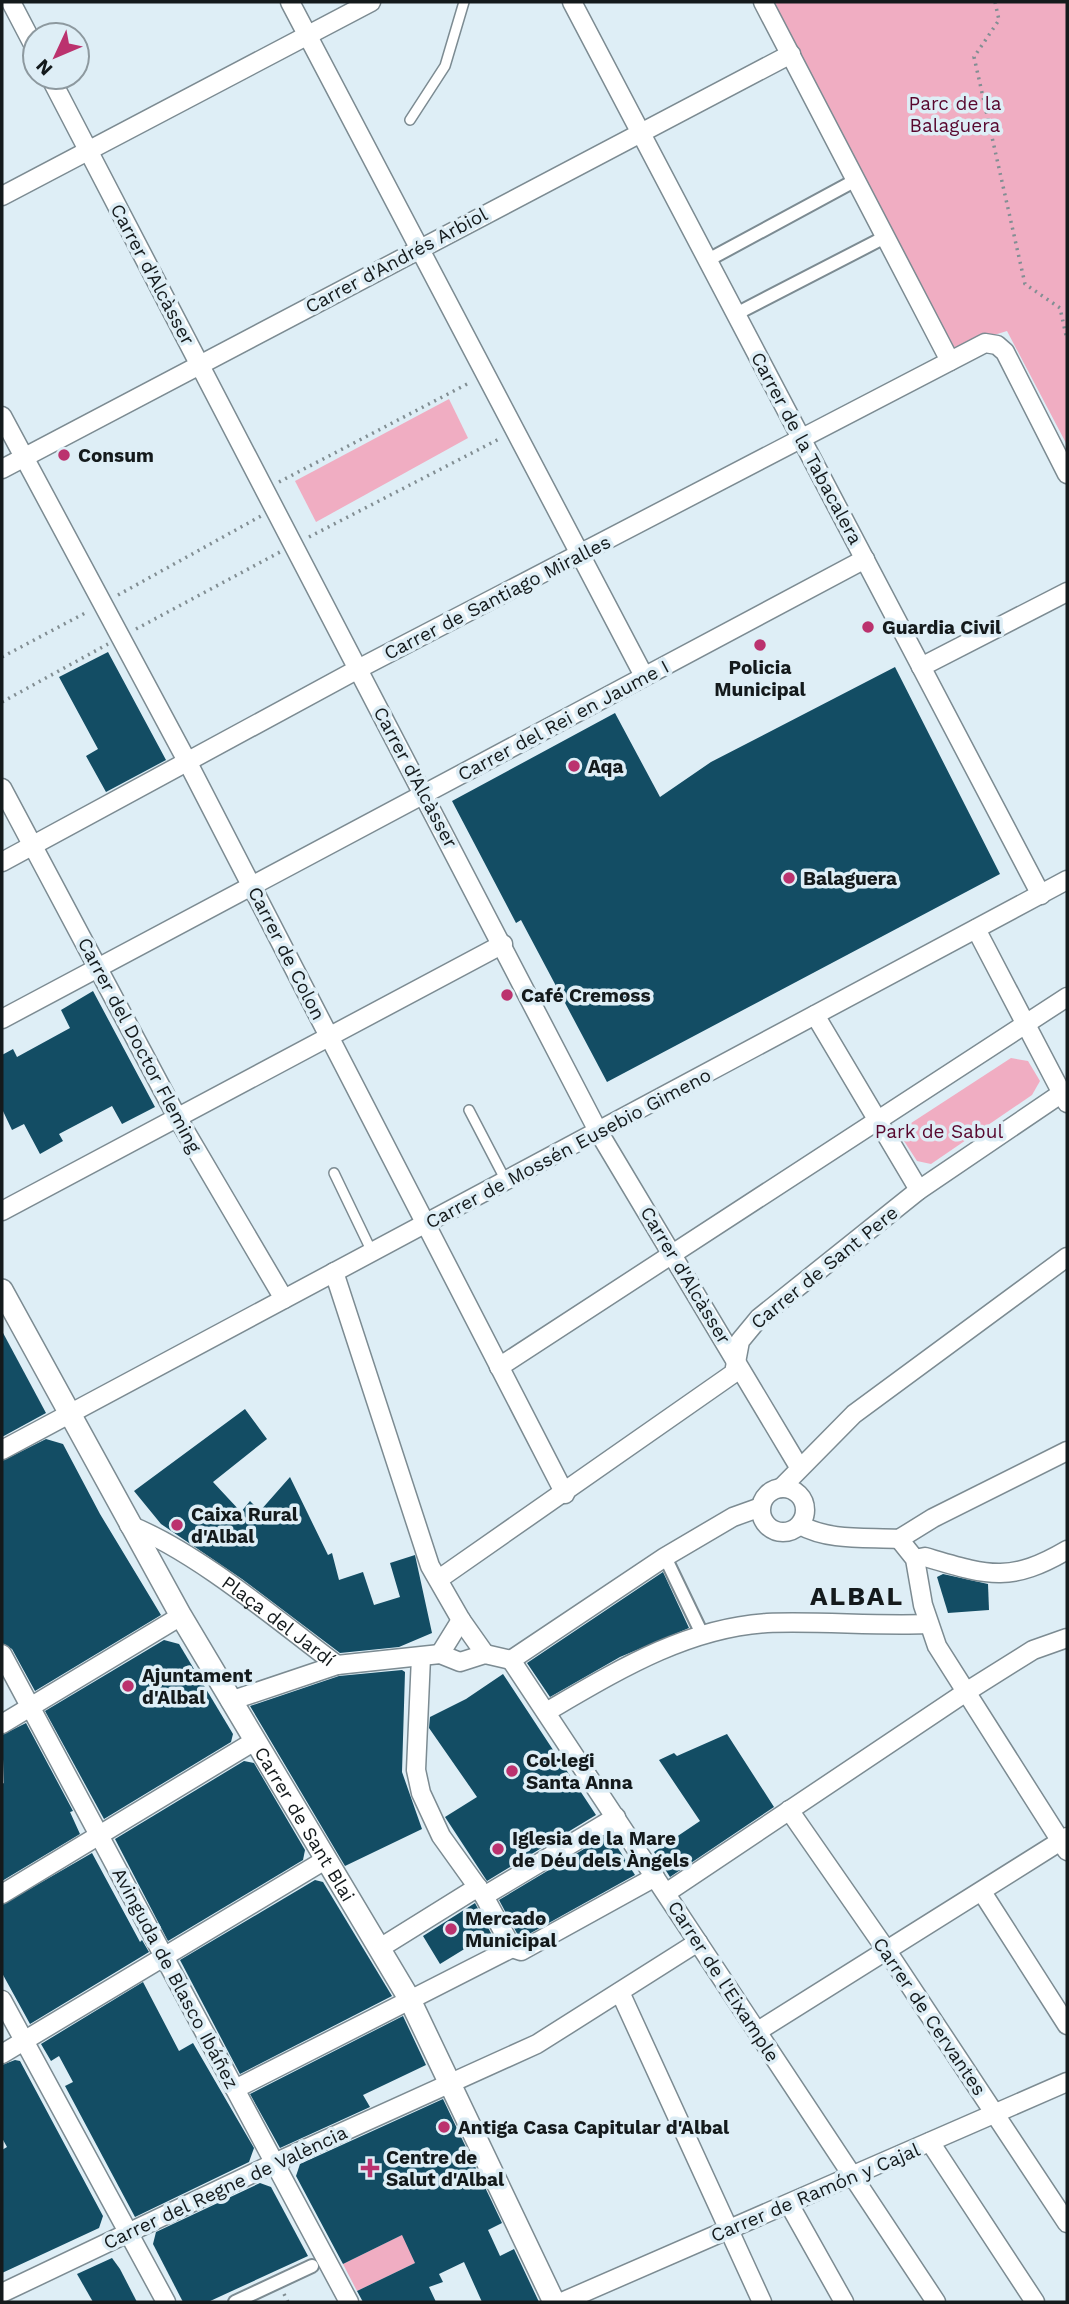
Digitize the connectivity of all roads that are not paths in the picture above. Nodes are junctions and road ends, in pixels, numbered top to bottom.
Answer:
1 (11, 2) edge
2 (290, 2) edge
3 (371, 2) edge
4 (464, 2) edge
5 (572, 2) edge
6 (763, 2) edge
7 (21, 21) edge
8 (307, 34) junction
9 (790, 54) junction
10 (57, 91) edge
11 (410, 120) dead end
12 (641, 132) junction
13 (88, 150) junction
14 (856, 180) junction
15 (2, 196) edge
16 (885, 237) junction
17 (419, 247) junction
18 (708, 260) junction
19 (736, 314) junction
20 (950, 361) junction
21 (201, 364) junction
22 (2, 416) edge
23 (802, 440) junction
24 (23, 457) junction
25 (2, 469) edge
26 (1067, 474) edge
27 (580, 555) junction
28 (865, 559) junction
29 (1067, 592) edge
30 (921, 667) junction
31 (359, 668) junction
32 (644, 676) junction
33 (187, 761) junction
34 (2, 788) edge
35 (425, 794) junction
36 (33, 846) junction
37 (2, 862) edge
38 (1067, 880) edge
39 (251, 885) junction
40 (1041, 895) junction
41 (976, 929) junction
42 (503, 944) junction
43 (99, 969) junction
44 (1067, 997) edge
45 (815, 1015) junction
46 (2, 1019) edge
47 (1026, 1024) junction
48 (330, 1038) junction
49 (1065, 1098) edge
50 (469, 1110) dead end
51 (177, 1117) junction
52 (879, 1122) junction
53 (598, 1131) junction
54 (334, 1173) dead end
55 (506, 1181) junction
56 (919, 1190) junction
57 (2, 1211) edge
58 (425, 1224) junction
59 (372, 1252) junction
60 (674, 1254) junction
61 (1067, 1257) edge
62 (334, 1272) junction
63 (2, 1290) edge
64 (284, 1300) junction
65 (737, 1359) junction
66 (499, 1367) junction
67 (68, 1415) junction
68 (2, 1450) edge
69 (1067, 1451) edge
70 (799, 1467) junction
71 (781, 1488) junction
72 (565, 1494) junction
73 (761, 1507) junction
74 (129, 1525) junction
75 (800, 1525) junction
76 (899, 1539) junction
77 (1067, 1550) edge
78 (665, 1557) junction
79 (915, 1559) junction
80 (439, 1579) junction
81 (181, 1616) junction
82 (461, 1620) junction
83 (927, 1624) junction
84 (703, 1636) junction
85 (1067, 1638) edge
86 (2, 1654) edge
87 (440, 1654) junction
88 (485, 1654) junction
89 (421, 1657) junction
90 (512, 1660) junction
91 (337, 1665) junction
92 (966, 1692) junction
93 (230, 1701) junction
94 (30, 1707) junction
95 (546, 1712) junction
96 (2, 1724) edge
97 (253, 1742) junction
98 (789, 1811) junction
99 (616, 1817) junction
100 (99, 1836) junction
101 (1065, 1843) edge
102 (325, 1860) junction
103 (655, 1877) junction
104 (481, 1892) junction
105 (982, 1892) junction
106 (666, 1893) junction
107 (2, 1894) edge
108 (698, 1942) junction
109 (380, 1948) junction
110 (512, 1948) junction
111 (887, 1951) junction
112 (163, 1957) junction
113 (620, 1992) junction
114 (2, 2000) edge
115 (410, 2000) junction
116 (1067, 2025) edge
117 (758, 2031) junction
118 (24, 2040) junction
119 (2, 2054) edge
120 (1067, 2082) edge
121 (449, 2083) junction
122 (235, 2089) junction
123 (995, 2112) junction
124 (930, 2142) junction
125 (275, 2162) junction
126 (852, 2175) junction
127 (789, 2204) junction
128 (1067, 2223) edge
129 (728, 2230) junction
130 (129, 2232) junction
131 (312, 2266) dead end
132 (2, 2293) edge
133 (166, 2302) edge
134 (235, 2302) edge
135 (349, 2302) edge
136 (554, 2302) edge
137 (562, 2302) edge
138 (762, 2302) edge
139 (844, 2302) edge
140 (936, 2302) edge
141 (1035, 2302) edge

1 - 7 street
2 - 8 street
3 - 8 street
4 - 11 lane
5 - 12 street, Carrer de la Tabacalera
6 - 9 street
8 - 13 street
8 - 17 street
9 - 12 street, Carrer d'Andrés Arbiol
9 - 14 street
10 - 13 street, Carrer d'Alcàsser
12 - 17 street, Carrer d'Andrés Arbiol
12 - 18 street, Carrer de la Tabacalera
13 - 15 street
13 - 21 street, Carrer d'Alcàsser
14 - 16 street
14 - 18 street
16 - 19 street
16 - 20 street
17 - 21 street, Carrer d'Andrés Arbiol
17 - 27 street
18 - 19 street, Carrer de la Tabacalera
19 - 23 street, Carrer de la Tabacalera
20 - 23 street, Carrer de Santiago Miralles
20 - 26 street, Carrer de Santiago Miralles
21 - 24 street, Carrer d'Andrés Arbiol
21 - 31 street, Carrer d'Alcàsser
22 - 24 street, Carrer de Colon
23 - 27 street, Carrer de Santiago Miralles
23 - 28 street, Carrer de la Tabacalera
24 - 25 street, Carrer d'Andrés Arbiol
24 - 33 street, Carrer de Colon
27 - 31 street, Carrer de Santiago Miralles
27 - 32 street
28 - 30 street, Carrer de la Tabacalera
28 - 32 street, Carrer del Rei en Jaume I
29 - 30 street
30 - 40 street, Carrer de la Tabacalera
31 - 33 street, Carrer de Santiago Miralles
31 - 35 street, Carrer d'Alcàsser
32 - 35 street, Carrer del Rei en Jaume I
33 - 36 street, Carrer de Santiago Miralles
33 - 39 street, Carrer de Colon
34 - 36 street, Carrer del Doctor Fleming
35 - 39 street, Carrer del Rei en Jaume I
35 - 42 street, Carrer d'Alcàsser
36 - 37 street, Carrer de Santiago Miralles
36 - 43 street, Carrer del Doctor Fleming
38 - 40 street, Carrer de Mossén Eusebio Gimeno
39 - 43 street, Carrer del Rei en Jaume I
39 - 48 street, Carrer de Colon
40 - 41 street, Carrer de Mossén Eusebio Gimeno
41 - 45 street, Carrer de Mossén Eusebio Gimeno
41 - 47 street
42 - 48 street
42 - 53 street, Carrer d'Alcàsser
43 - 46 street, Carrer del Rei en Jaume I
43 - 51 street, Carrer del Doctor Fleming
44 - 47 street
45 - 52 street
45 - 53 street, Carrer de Mossén Eusebio Gimeno
47 - 49 street
47 - 52 street
48 - 51 street
48 - 58 street, Carrer de Colon
49 - 56 street, Carrer de Sant Pere
50 - 55 lane
51 - 57 street
51 - 64 street, Carrer del Doctor Fleming
52 - 56 street
52 - 60 street
53 - 55 street, Carrer de Mossén Eusebio Gimeno
53 - 60 street, Carrer d'Alcàsser
54 - 59 lane
55 - 58 street, Carrer de Mossén Eusebio Gimeno
56 - 65 street, Carrer de Sant Pere
58 - 59 street, Carrer de Mossén Eusebio Gimeno
58 - 66 street, Carrer de Colon
59 - 62 street, Carrer de Mossén Eusebio Gimeno
60 - 65 street, Carrer d'Alcàsser
60 - 66 street
61 - 70 street
62 - 64 street, Carrer de Mossén Eusebio Gimeno
62 - 80 street
63 - 67 street
64 - 67 street, Carrer de Mossén Eusebio Gimeno
65 - 70 street, Carrer d'Alcàsser
65 - 72 street, Carrer de Sant Pere
66 - 72 street, Carrer de Colon
67 - 68 street, Carrer de Mossén Eusebio Gimeno
67 - 74 street
69 - 76 street
70 - 71 street
71 - 73 street
71 - 75 street
72 - 80 street, Carrer de Sant Pere
73 - 75 street
73 - 78 street
74 - 81 street
74 - 91 street, Plaça del Jardí
75 - 76 street
76 - 79 street
77 - 79 street
78 - 84 street
78 - 90 street
79 - 83 street
80 - 82 street
81 - 93 street
81 - 94 street
82 - 87 street
82 - 88 street
83 - 84 street
83 - 92 street
84 - 95 street
85 - 92 street
86 - 94 street, Avinguda de Blasco Ibáñez
87 - 88 street
87 - 89 street
88 - 90 street
89 - 91 street
89 - 104 street
90 - 95 street, Carrer de l'Eixample
91 - 93 street, Plaça del Jardí
92 - 98 street
92 - 101 street
93 - 97 street, Carrer de Sant Blai
94 - 96 street
94 - 100 street, Avinguda de Blasco Ibáñez
95 - 99 street, Carrer de l'Eixample
97 - 100 street
97 - 102 street, Carrer de Sant Blai
98 - 106 street
98 - 111 street, Carrer de Cervantes
99 - 103 street, Carrer de l'Eixample
99 - 104 street
100 - 107 street
100 - 112 street, Avinguda de Blasco Ibáñez
101 - 105 street
102 - 109 street, Carrer de Sant Blai
102 - 112 street
103 - 106 street, Carrer de l'Eixample
103 - 110 street
104 - 109 street
104 - 110 street
105 - 111 street
105 - 116 street
106 - 108 street, Carrer de l'Eixample
108 - 113 street, Carrer del Regne de València
108 - 117 street, Carrer de l'Eixample
109 - 115 street, Carrer de Sant Blai
110 - 115 street
111 - 117 street
111 - 123 street, Carrer de Cervantes
112 - 118 street
112 - 122 street, Avinguda de Blasco Ibáñez
113 - 121 street, Carrer del Regne de València
113 - 129 street
114 - 118 street
115 - 121 street, Carrer de Sant Blai
115 - 122 street
117 - 126 street, Carrer de l'Eixample
118 - 119 street
118 - 130 street
120 - 123 street, Carrer de Ramón y Cajal
121 - 125 street, Carrer del Regne de València
121 - 136 street, Carrer de Sant Blai
122 - 125 street, Avinguda de Blasco Ibáñez
123 - 124 street, Carrer de Ramón y Cajal
123 - 128 street, Carrer de Cervantes
124 - 126 street, Carrer de Ramón y Cajal
124 - 141 street
125 - 130 street, Carrer del Regne de València
125 - 135 street, Avinguda de Blasco Ibáñez
126 - 127 street, Carrer de Ramón y Cajal
126 - 140 street, Carrer de l'Eixample
127 - 129 street, Carrer de Ramón y Cajal
127 - 139 street
129 - 137 street, Carrer de Ramón y Cajal
129 - 138 street
130 - 132 street, Carrer del Regne de València
130 - 133 street
131 - 134 street

